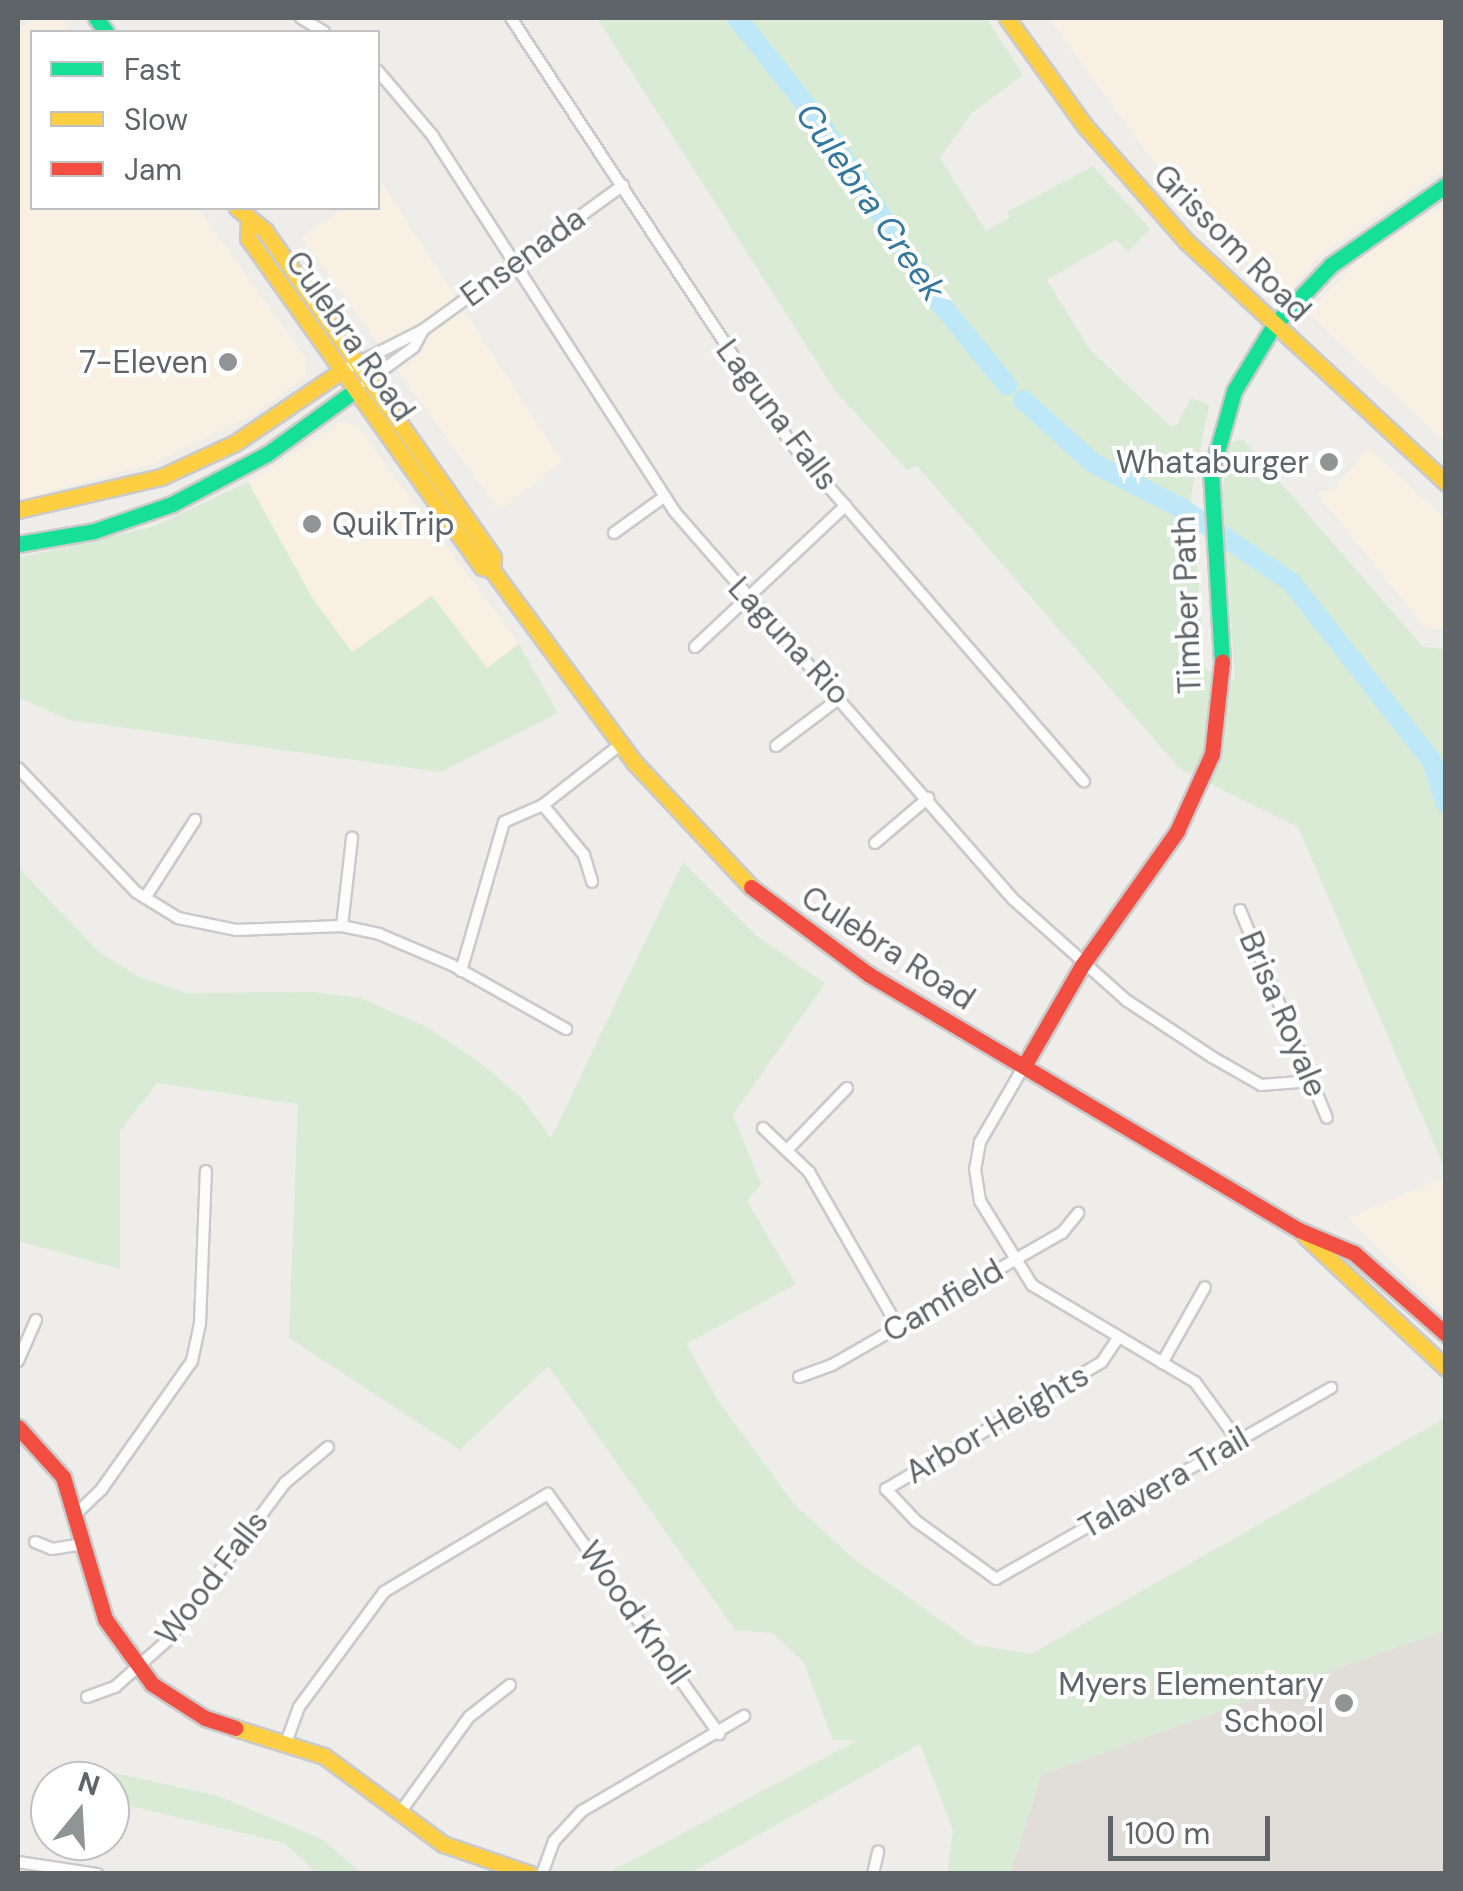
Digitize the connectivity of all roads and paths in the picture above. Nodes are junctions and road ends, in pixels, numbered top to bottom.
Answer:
1 (511, 18) edge
2 (1007, 18) edge
3 (380, 74) edge
4 (391, 84) junction
5 (380, 92) edge
6 (1446, 185) edge
7 (623, 186) junction
8 (238, 210) edge
9 (249, 222) junction
10 (514, 264) junction
11 (1274, 325) junction
12 (424, 330) junction
13 (357, 364) junction
14 (340, 372) junction
15 (369, 380) junction
16 (354, 391) junction
17 (235, 443) junction
18 (247, 466) junction
19 (1446, 483) edge
20 (664, 497) junction
21 (846, 505) junction
22 (18, 510) edge
23 (614, 533) dead end
24 (18, 544) edge
25 (492, 570) junction
26 (749, 597) junction
27 (696, 647) dead end
28 (840, 697) junction
29 (621, 744) junction
30 (776, 746) dead end
31 (18, 768) edge
32 (1084, 781) dead end
33 (928, 798) junction
34 (543, 805) junction
35 (195, 820) dead end
36 (352, 838) dead end
37 (875, 843) dead end
38 (592, 882) dead end
39 (145, 898) junction
40 (1240, 910) dead end
41 (342, 926) junction
42 (1084, 964) junction
43 (462, 971) junction
44 (566, 1029) dead end
45 (1024, 1066) junction
46 (1312, 1082) junction
47 (847, 1088) dead end
48 (1327, 1118) dead end
49 (763, 1128) dead end
50 (790, 1147) junction
51 (206, 1171) dead end
52 (1078, 1213) dead end
53 (1299, 1230) junction
54 (1014, 1260) junction
55 (1205, 1287) dead end
56 (36, 1320) dead end
57 (898, 1327) junction
58 (1446, 1334) edge
59 (1118, 1338) junction
60 (18, 1361) edge
61 (1162, 1363) junction
62 (1446, 1368) edge
63 (798, 1377) dead end
64 (1330, 1388) dead end
65 (18, 1427) edge
66 (1238, 1441) junction
67 (328, 1446) dead end
68 (77, 1512) junction
69 (35, 1542) dead end
70 (84, 1544) junction
71 (996, 1579) joint
72 (137, 1669) junction
73 (510, 1684) dead end
74 (87, 1697) dead end
75 (744, 1716) dead end
76 (718, 1734) junction
77 (287, 1740) junction
78 (399, 1814) junction
79 (878, 1852) dead end
80 (18, 1862) edge
81 (97, 1874) edge
82 (530, 1874) edge
83 (542, 1874) edge
84 (873, 1874) edge

1 - 7 street, Laguna Falls
2 - 11 main road, Grissom Road
3 - 4 street, Laguna Rio
4 - 5 street
4 - 10 street, Laguna Rio
6 - 11 main road, Timber Path
7 - 10 street, Ensenada
7 - 21 street, Laguna Falls
8 - 9 main road, Culebra Road
9 - 13 main road, Culebra Road
9 - 14 main road, Culebra Road
10 - 12 street, Ensenada
10 - 20 street, Laguna Rio
11 - 19 main road, Grissom Road
11 - 42 main road, Timber Path
12 - 13 street, Ensenada
12 - 15 street, Ensenada
13 - 14 street, Ensenada
13 - 15 main road, Culebra Road
14 - 16 main road, Culebra Road
14 - 17 main road
15 - 16 street, Ensenada
15 - 25 main road, Culebra Road
16 - 18 main road
16 - 25 main road, Culebra Road
17 - 18 main road
17 - 22 main road
18 - 24 main road
20 - 23 street
20 - 26 street, Laguna Rio
21 - 26 street
21 - 32 street, Laguna Falls
25 - 29 main road, Culebra Road
26 - 27 street
26 - 28 street, Laguna Rio
28 - 30 street
28 - 33 street, Laguna Rio
29 - 34 street
29 - 45 main road, Culebra Road
31 - 39 street
33 - 37 street
33 - 42 street, Laguna Rio
34 - 38 street
34 - 43 street
35 - 39 street
36 - 41 street
39 - 41 street
40 - 46 street, Brisa Royale
41 - 43 street
42 - 45 main road, Timber Path
42 - 46 street, Laguna Rio
43 - 44 street
45 - 53 main road, Culebra Road
45 - 54 street
46 - 48 street, Brisa Royale
47 - 50 street
49 - 50 street
50 - 57 street
51 - 68 street
52 - 54 street, Camfield
53 - 58 main road, Culebra Road
53 - 62 main road, Culebra Road
54 - 57 street, Camfield
54 - 59 street
55 - 61 street
56 - 60 street
57 - 63 street, Camfield
59 - 61 street
59 - 71 street, Arbor Heights
61 - 66 street
64 - 66 street, Talavera Trail
65 - 68 main road
66 - 71 street, Talavera Trail
67 - 72 street, Wood Falls
68 - 70 main road
69 - 70 street
70 - 72 main road
72 - 74 street, Wood Falls
72 - 77 main road
73 - 78 street
75 - 76 street
76 - 77 street, Wood Knoll
76 - 83 street
77 - 78 main road
78 - 82 main road
79 - 84 street
80 - 81 street

